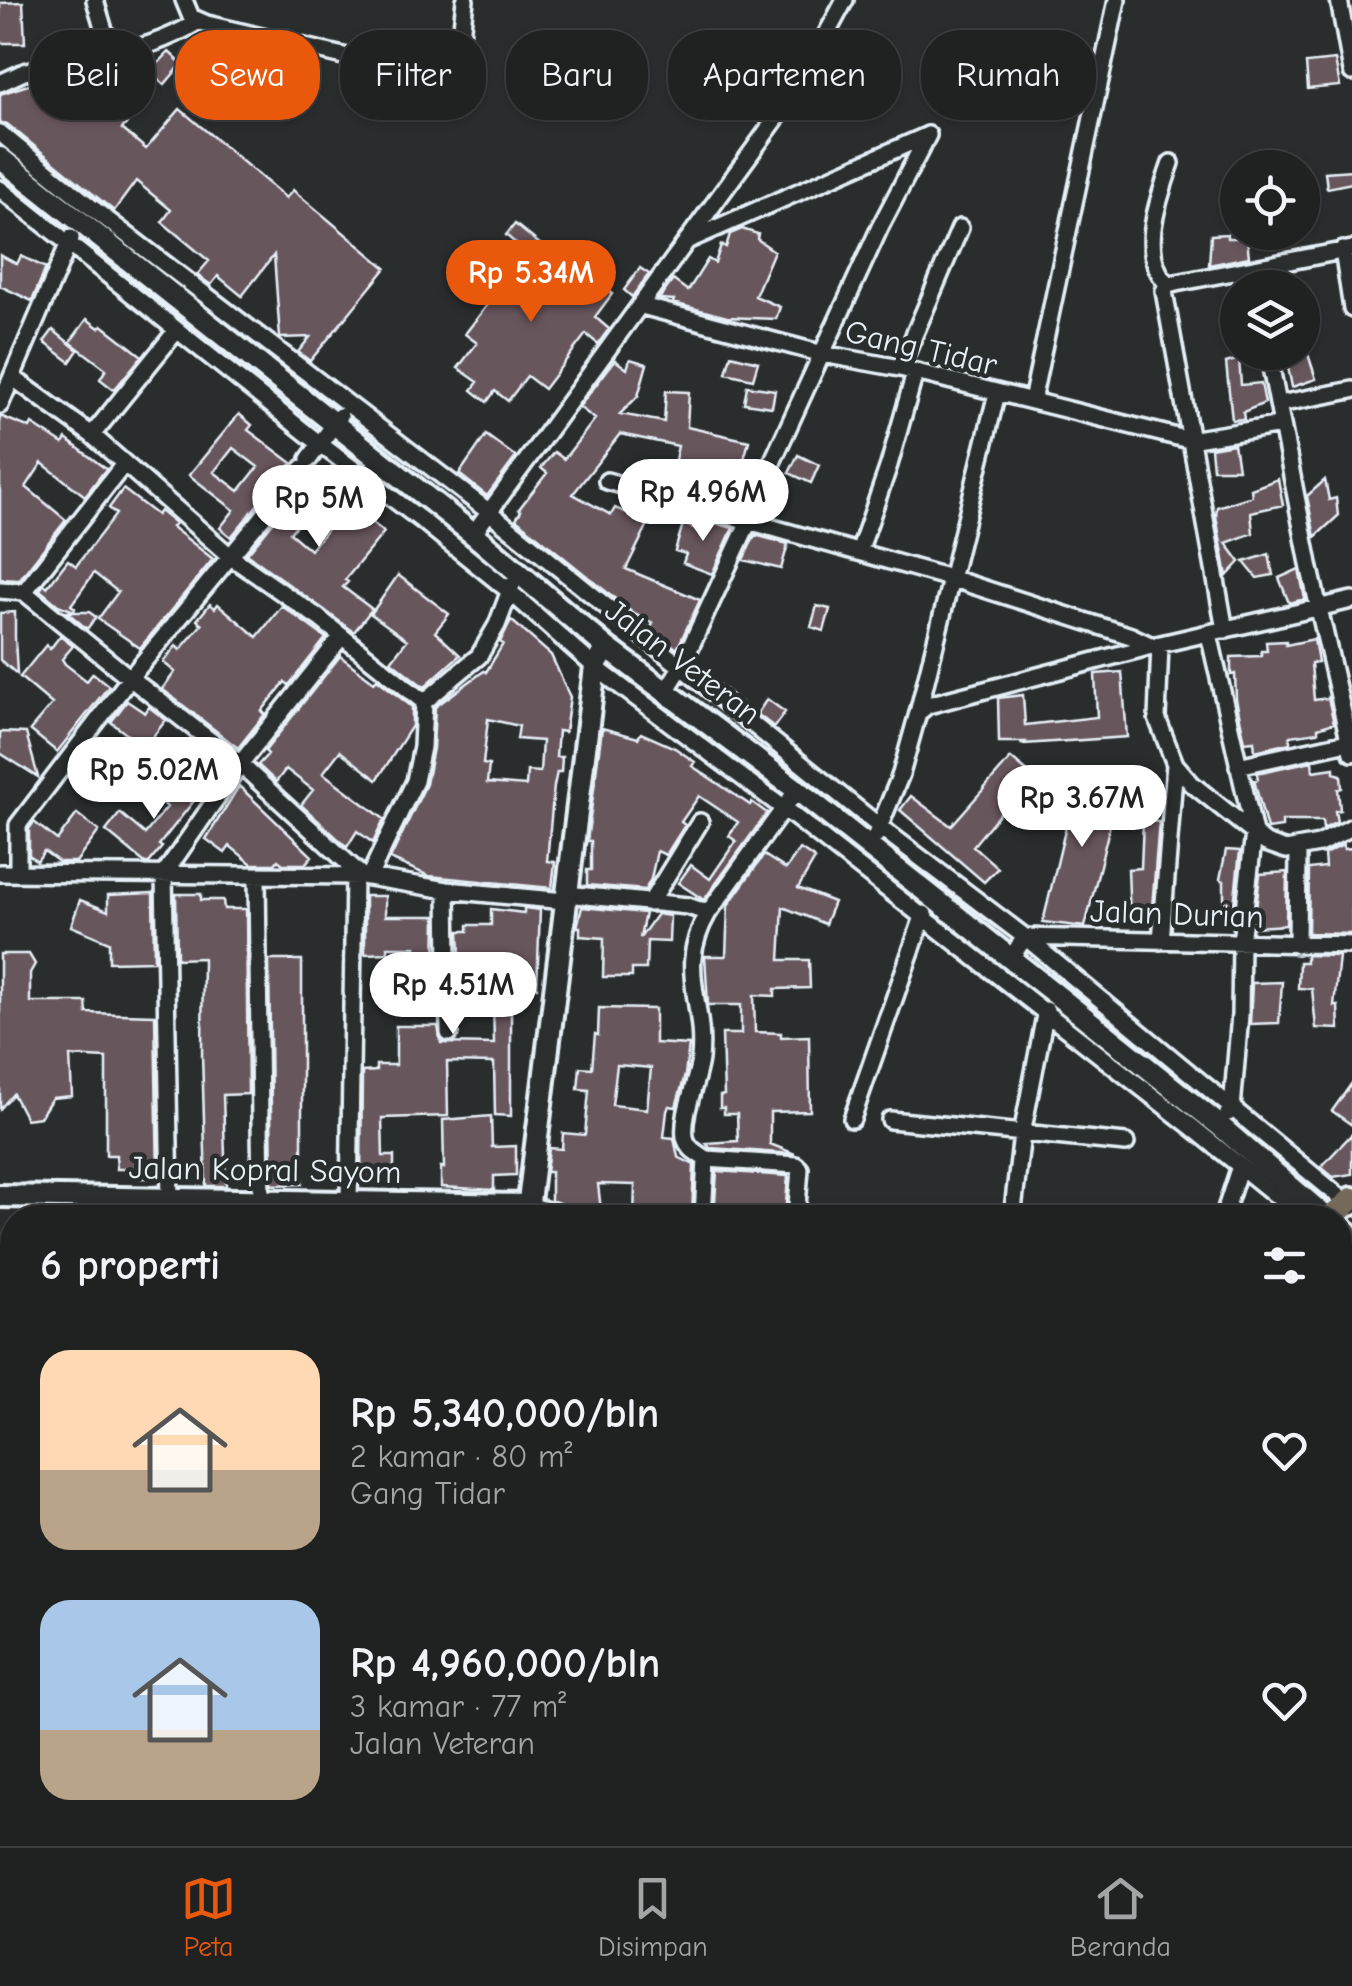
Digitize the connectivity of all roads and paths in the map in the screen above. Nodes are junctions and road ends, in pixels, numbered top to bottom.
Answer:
1 (96, 0) edge
2 (184, 0) edge
3 (466, 0) edge
4 (845, 0) edge
5 (1116, 0) edge
6 (1339, 0) edge
7 (199, 21) junction
8 (104, 30) edge
9 (155, 40) edge
10 (30, 70) edge
11 (1352, 72) edge
12 (0, 83) edge
13 (0, 133) edge
14 (0, 158) edge
15 (1171, 162) dead end
16 (0, 189) edge
17 (86, 216) junction
18 (960, 228) dead end
19 (689, 240) junction
20 (67, 242) junction
21 (1348, 250) edge
22 (1252, 269) joint
23 (1168, 285) junction
24 (642, 306) junction
25 (1352, 309) edge
26 (176, 330) junction
27 (823, 354) junction
28 (1272, 370) edge
29 (908, 371) junction
30 (12, 376) junction
31 (1352, 390) edge
32 (997, 393) junction
33 (1032, 401) junction
34 (0, 404) edge
35 (1279, 404) junction
36 (348, 405) junction
37 (334, 424) junction
38 (1282, 425) junction
39 (92, 435) junction
40 (1189, 440) junction
41 (320, 444) junction
42 (124, 464) junction
43 (607, 480) dead end
44 (488, 511) junction
45 (749, 522) junction
46 (473, 534) junction
47 (860, 552) junction
48 (231, 557) junction
49 (950, 578) junction
50 (514, 582) junction
51 (0, 590) edge
52 (24, 592) junction
53 (1352, 600) edge
54 (1320, 607) junction
55 (1217, 632) junction
56 (342, 636) junction
57 (1156, 645) junction
58 (607, 648) junction
59 (595, 667) junction
60 (681, 668) junction
61 (130, 678) junction
62 (666, 690) junction
63 (424, 702) junction
64 (918, 713) junction
65 (1351, 745) edge
66 (240, 764) junction
67 (1175, 764) junction
68 (1238, 766) junction
69 (797, 790) junction
70 (782, 807) junction
71 (700, 822) dead end
72 (880, 826) junction
73 (1352, 828) edge
74 (1254, 833) junction
75 (870, 848) junction
76 (1298, 850) junction
77 (18, 872) junction
78 (0, 873) edge
79 (164, 874) junction
80 (256, 876) junction
81 (361, 876) junction
82 (447, 890) junction
83 (931, 896) junction
84 (566, 898) junction
85 (650, 903) junction
86 (708, 912) junction
87 (922, 919) junction
88 (1025, 938) junction
89 (1161, 940) junction
90 (1241, 942) junction
91 (1298, 945) junction
92 (1352, 945) edge
93 (1011, 958) junction
94 (1058, 996) junction
95 (1043, 1013) junction
96 (449, 1033) dead end
97 (852, 1119) dead end
98 (890, 1120) dead end
99 (1220, 1124) junction
100 (1022, 1134) junction
101 (1126, 1143) dead end
102 (706, 1159) junction
103 (1240, 1166) junction
104 (0, 1196) edge
105 (170, 1198) junction
106 (261, 1202) junction
107 (349, 1203) junction
108 (394, 1205) edge
109 (529, 1205) edge
110 (704, 1205) edge
111 (797, 1205) edge
112 (1014, 1205) edge
113 (1227, 1205) edge
114 (1288, 1205) edge
115 (1336, 1205) edge

1 - 8 street
2 - 7 street
3 - 7 street
4 - 19 street
5 - 33 street
6 - 11 street
7 - 9 street
10 - 12 street
13 - 17 street
14 - 17 main road, Jalan Veteran
15 - 23 street
16 - 20 street
17 - 20 street
17 - 36 street
17 - 37 main road, Jalan Veteran
18 - 29 street
19 - 24 street
19 - 27 street
20 - 26 street
20 - 30 street
21 - 22 street
21 - 25 street
22 - 23 street
23 - 40 street
24 - 27 street, Gang Tidar
24 - 44 street
26 - 39 street
26 - 41 street
27 - 29 street, Gang Tidar
27 - 45 street
28 - 35 street
29 - 32 street, Gang Tidar
29 - 47 street
30 - 34 street
30 - 39 street
31 - 35 street
32 - 33 street, Gang Tidar
32 - 49 street
33 - 40 street, Gang Tidar
35 - 38 street
36 - 37 street
36 - 44 street
37 - 41 street
37 - 46 main road, Jalan Veteran
38 - 40 street
38 - 54 street
39 - 42 street
40 - 55 street
41 - 48 street
41 - 50 street
42 - 48 street
42 - 52 street
43 - 45 street
44 - 46 street
44 - 60 street
45 - 47 street
45 - 60 street
46 - 50 main road, Jalan Veteran
47 - 49 street
48 - 56 street
48 - 61 street
49 - 57 street
49 - 64 street
50 - 58 main road, Jalan Veteran
50 - 59 street
50 - 63 street
51 - 52 street
52 - 61 street
53 - 54 street
54 - 55 street
54 - 65 street
55 - 57 street
55 - 68 street
56 - 63 street
56 - 66 street
57 - 64 street
57 - 67 street
58 - 59 main road
58 - 62 main road, Jalan Veteran
59 - 70 street
59 - 84 main road
60 - 62 street
60 - 72 street
61 - 66 street
61 - 77 street
62 - 69 main road, Jalan Veteran
63 - 81 street
64 - 72 street
65 - 68 street
66 - 79 street
66 - 81 street
67 - 74 street
67 - 89 street
68 - 74 street
69 - 70 street
69 - 75 main road, Jalan Veteran
70 - 86 street
70 - 87 street
71 - 85 street
72 - 75 street
72 - 88 street
73 - 76 street
74 - 76 street
74 - 90 street
75 - 83 main road, Jalan Veteran
76 - 91 street
77 - 78 street
77 - 79 street
79 - 80 street
79 - 105 street
80 - 81 street
80 - 106 street
81 - 82 street
81 - 107 street
82 - 84 street
82 - 96 street
83 - 87 street
83 - 93 main road, Jalan Veteran
84 - 85 street
84 - 109 main road
85 - 86 street
86 - 102 street
87 - 95 street
87 - 97 street
88 - 89 street, Jalan Durian
88 - 93 street
88 - 99 street
89 - 90 street, Jalan Durian
90 - 91 street, Jalan Durian
90 - 99 street
91 - 92 street, Jalan Durian
93 - 94 main road, Jalan Veteran
94 - 95 street
94 - 99 main road, Jalan Veteran
95 - 99 street
95 - 100 street
98 - 100 street
99 - 103 street
99 - 115 main road, Jalan Veteran
100 - 101 street
100 - 112 street
102 - 110 street
102 - 111 street
103 - 113 street
103 - 114 street
104 - 105 main road, Jalan Kopral Sayom
105 - 106 main road, Jalan Kopral Sayom
106 - 107 main road, Jalan Kopral Sayom
107 - 108 main road, Jalan Kopral Sayom

